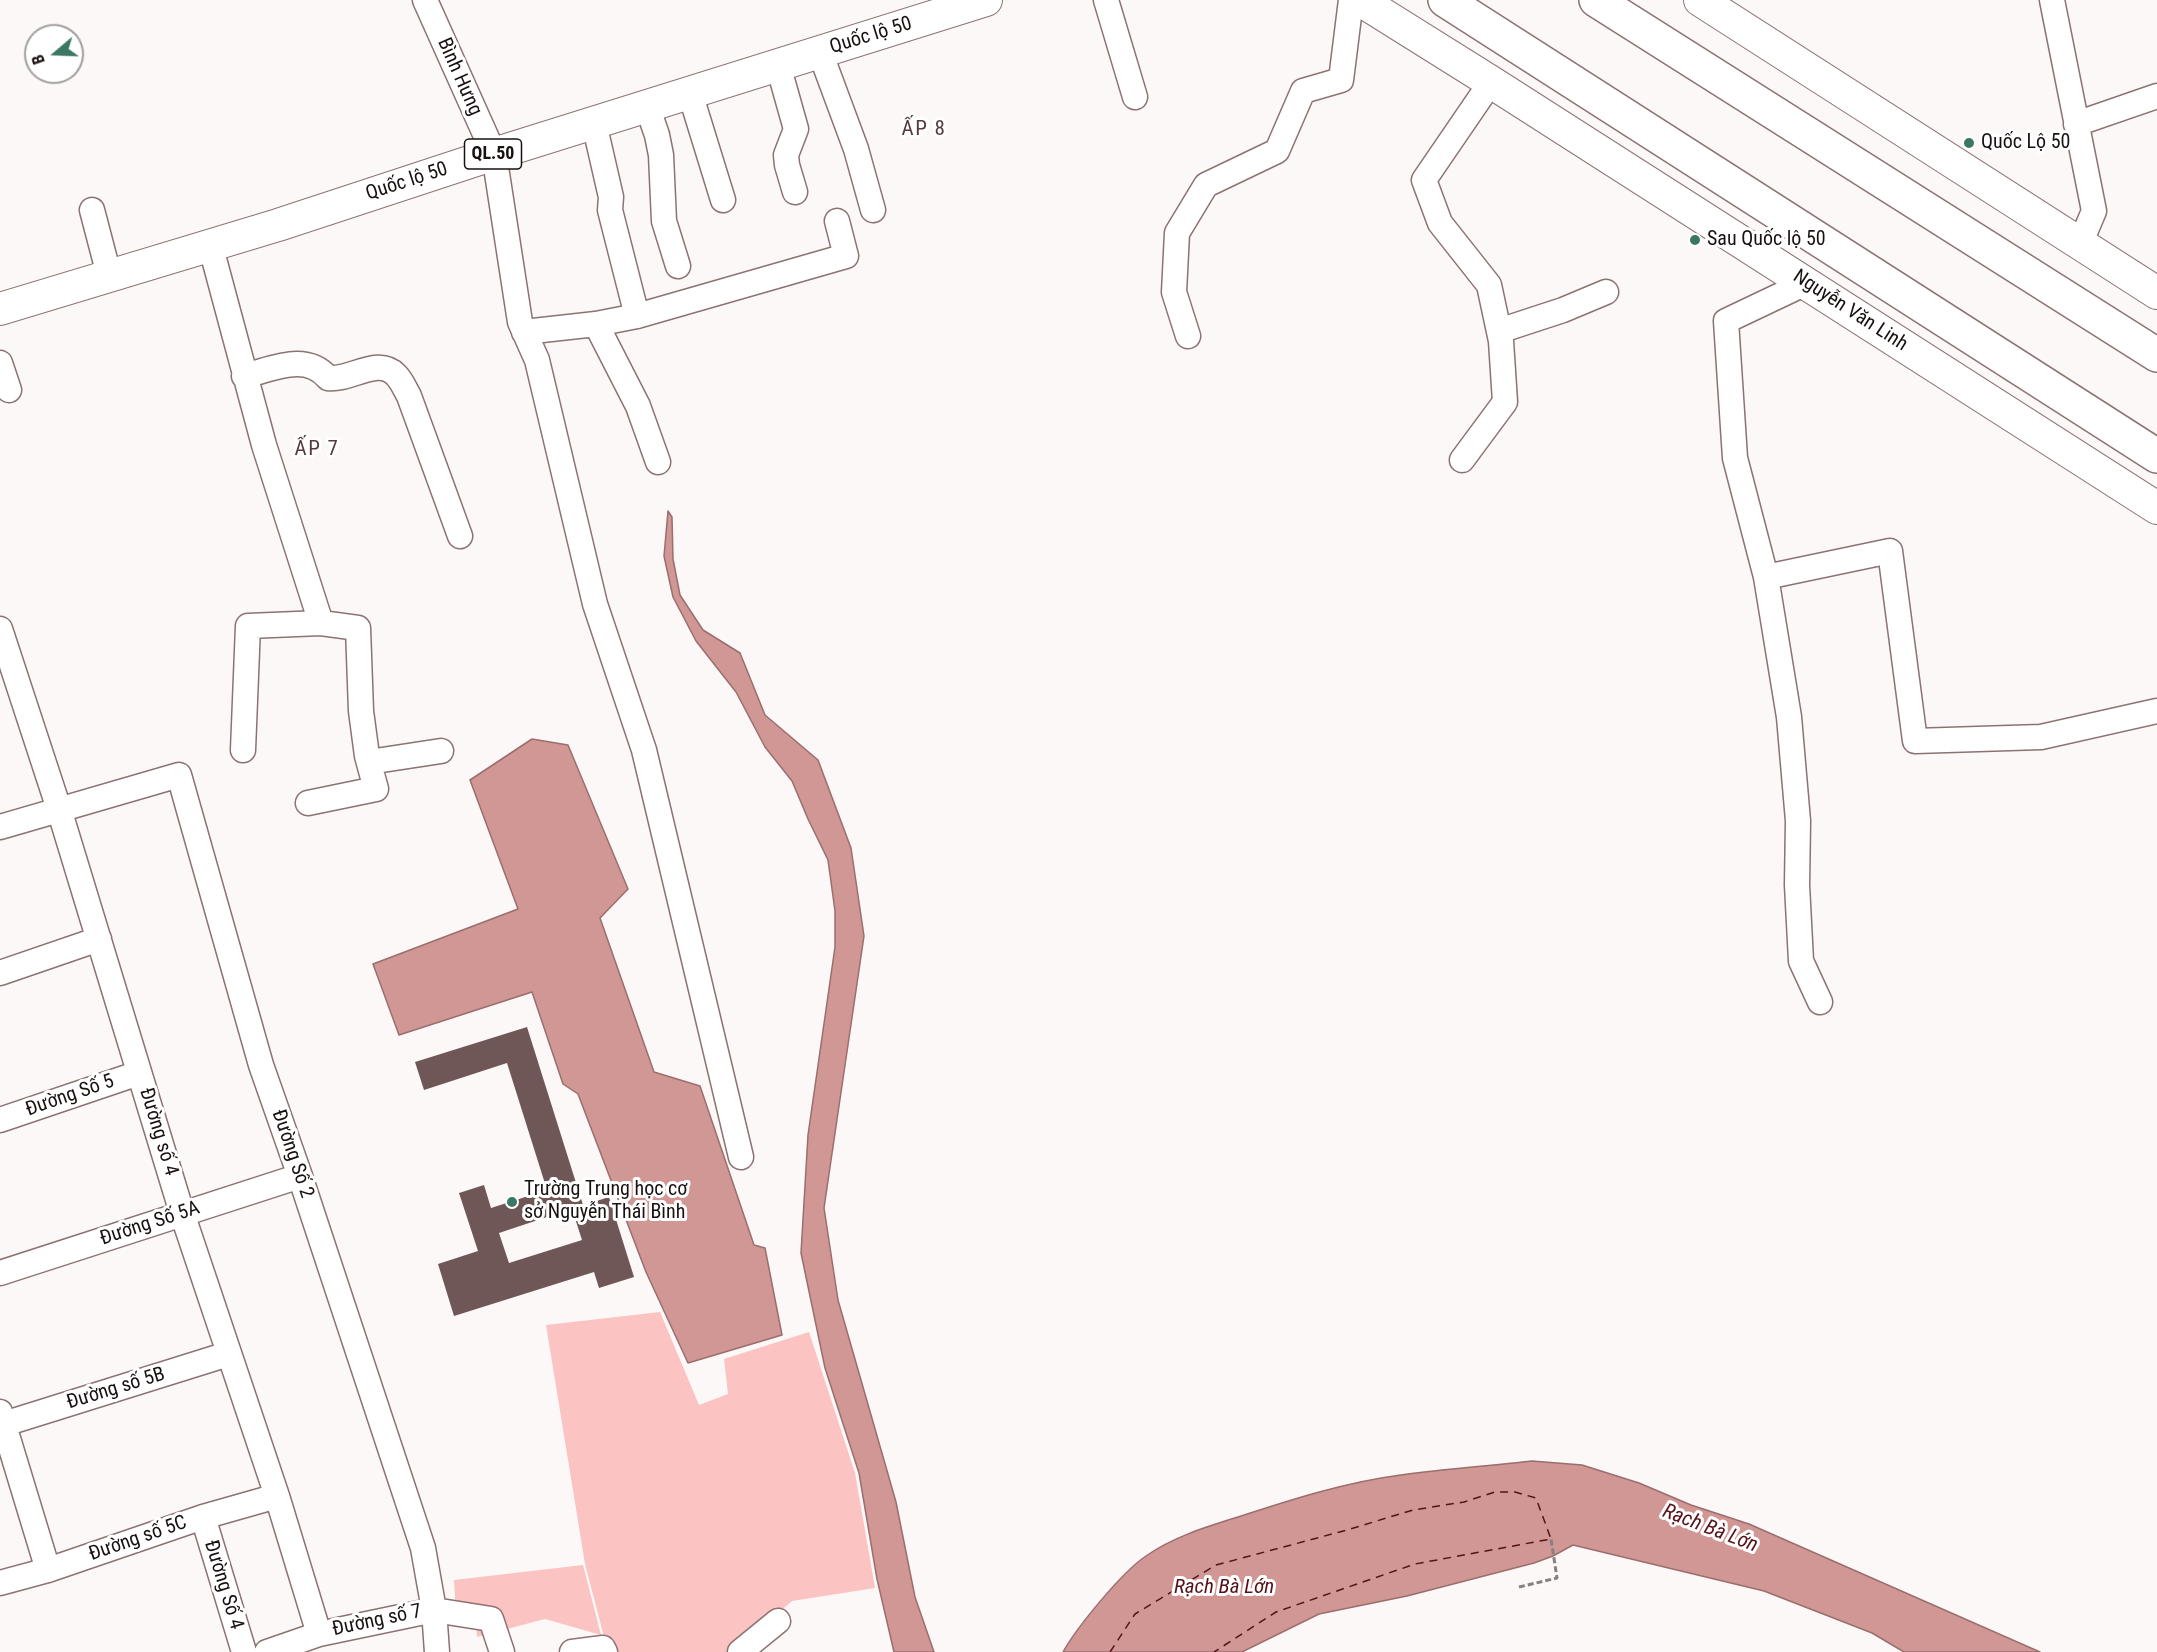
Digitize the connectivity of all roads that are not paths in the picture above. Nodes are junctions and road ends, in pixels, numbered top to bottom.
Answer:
1 (424, 0) edge
2 (986, 0) edge
3 (1106, 0) edge
4 (1351, 0) edge
5 (1360, 0) edge
6 (1445, 0) edge
7 (1596, 0) edge
8 (1700, 0) edge
9 (2052, 0) edge
10 (820, 52) junction
11 (778, 65) junction
12 (1491, 81) junction
13 (690, 93) junction
14 (2157, 96) edge
15 (1135, 97) dead end
16 (647, 106) junction
17 (594, 123) junction
18 (2076, 124) junction
19 (494, 154) junction
20 (795, 192) dead end
21 (723, 200) dead end
22 (92, 210) dead end
23 (873, 210) dead end
24 (837, 221) dead end
25 (210, 244) junction
26 (2080, 244) junction
27 (678, 267) dead end
28 (110, 275) junction
29 (1806, 283) junction
30 (1606, 292) dead end
31 (2157, 293) edge
32 (0, 309) edge
33 (637, 316) junction
34 (596, 324) junction
35 (1499, 331) junction
36 (524, 332) junction
37 (1188, 336) dead end
38 (2157, 355) edge
39 (0, 363) edge
40 (244, 376) junction
41 (9, 390) dead end
42 (2157, 456) edge
43 (1462, 460) dead end
44 (658, 462) dead end
45 (2157, 508) edge
46 (460, 536) dead end
47 (1766, 577) junction
48 (321, 623) junction
49 (0, 629) edge
50 (2157, 711) edge
51 (243, 750) dead end
52 (441, 751) dead end
53 (369, 762) junction
54 (308, 803) dead end
55 (59, 809) junction
56 (0, 827) edge
57 (99, 939) junction
58 (0, 973) edge
59 (1820, 1002) dead end
60 (140, 1072) junction
61 (0, 1120) edge
62 (741, 1157) dead end
63 (300, 1176) junction
64 (183, 1213) junction
65 (0, 1273) edge
66 (228, 1354) junction
67 (2, 1418) edge
68 (277, 1496) junction
69 (203, 1517) junction
70 (48, 1570) junction
71 (0, 1583) edge
72 (434, 1610) junction
73 (778, 1621) dead end
74 (319, 1634) junction
75 (244, 1652) edge
76 (267, 1652) edge
77 (436, 1652) edge
78 (502, 1652) edge
79 (572, 1652) edge
80 (605, 1652) edge
81 (740, 1652) edge

1 - 19 street, Bình Hưng
2 - 10 main road, Quốc lộ 50 / QL.50
3 - 15 street
4 - 37 street
5 - 12 main road, Nguyễn Văn Linh
6 - 42 highway
7 - 38 highway
8 - 26 main road
9 - 18 street
10 - 11 main road, Quốc lộ 50 / QL.50
10 - 23 street
11 - 13 main road, Quốc lộ 50 / QL.50
11 - 20 street
12 - 29 main road, Nguyễn Văn Linh
12 - 35 street
13 - 16 main road, Quốc lộ 50 / QL.50
13 - 21 street
14 - 18 street
16 - 17 main road, Quốc lộ 50 / QL.50
16 - 27 street
17 - 19 main road, Quốc lộ 50 / QL.50
17 - 33 street
18 - 26 street
19 - 25 main road, Quốc lộ 50 / QL.50
19 - 36 street, Bình Hưng
22 - 28 street
24 - 33 street
25 - 28 main road, Quốc lộ 50 / QL.50
25 - 40 street
26 - 31 main road
28 - 32 main road, Quốc lộ 50 / QL.50
29 - 45 main road, Nguyễn Văn Linh
29 - 47 street
30 - 35 street
33 - 34 street
34 - 36 street
34 - 44 street
35 - 43 street
36 - 62 street, Bình Hưng
39 - 41 street
40 - 46 street
40 - 48 street
47 - 50 street
47 - 59 street
48 - 51 street
48 - 53 street
49 - 55 street, Đường số 4
52 - 53 street
53 - 54 street
55 - 56 street
55 - 57 street, Đường số 4
55 - 63 street, Đường Số 2
57 - 58 street
57 - 60 street, Đường số 4
60 - 61 street, Đường Số 5
60 - 64 street, Đường số 4
63 - 64 street, Đường Số 5A
63 - 72 street, Đường Số 2
64 - 65 street, Đường Số 5A
64 - 66 street, Đường số 4
66 - 67 street, Đường số 5B
66 - 68 street, Đường số 4
67 - 70 street
68 - 69 street, Đường số 5C
68 - 74 street, Đường số 4
69 - 70 street, Đường số 5C
69 - 75 street, Đường Số 4
70 - 71 street, Đường số 5C
72 - 74 street, Đường số 7
72 - 77 street, Đường Số 2
72 - 78 street, Đường số 7
73 - 81 street
74 - 76 street, Đường số 7
79 - 80 street

